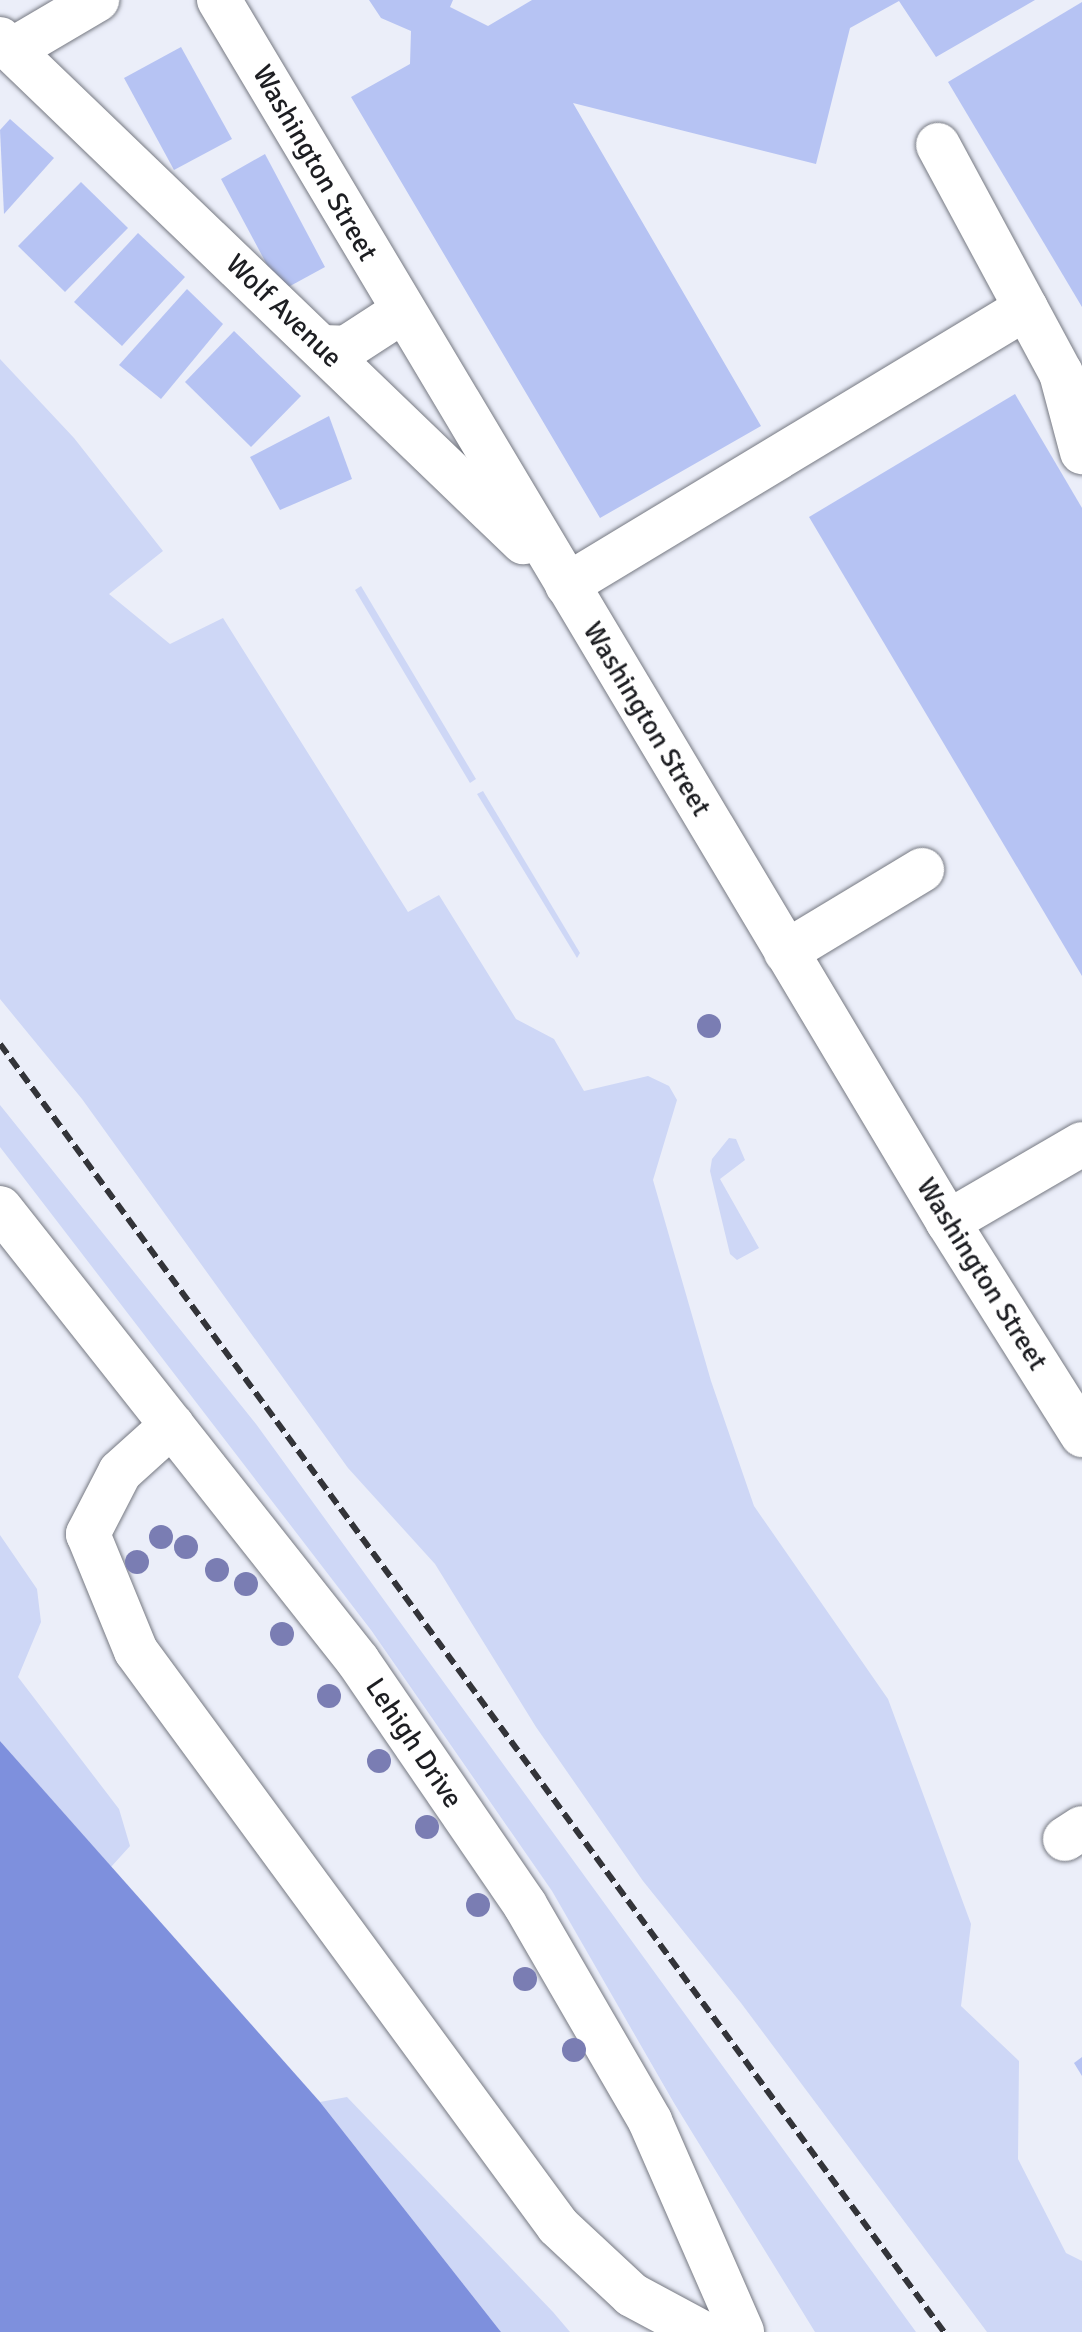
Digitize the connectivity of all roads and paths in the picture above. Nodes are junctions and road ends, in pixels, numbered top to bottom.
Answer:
1 (97, 0) edge
2 (219, 0) edge
3 (6, 44) edge
4 (938, 145) dead end
5 (1026, 308) junction
6 (403, 311) junction
7 (322, 347) junction
8 (1082, 452) edge
9 (567, 585) junction
10 (922, 870) dead end
11 (786, 952) junction
12 (1082, 1144) edge
13 (0, 1208) edge
14 (948, 1222) junction
15 (172, 1425) junction
16 (1082, 1435) edge
17 (701, 2332) edge
18 (742, 2332) edge

1 - 3 main road
2 - 6 main road, Washington Street
3 - 7 main road, Wolf Avenue
4 - 5 main road
5 - 8 main road
5 - 9 main road
6 - 7 main road
6 - 9 main road, Washington Street
7 - 9 main road, Wolf Avenue
9 - 11 main road, Washington Street
10 - 11 main road
11 - 14 main road, Washington Street
12 - 14 main road
13 - 15 main road, Lehigh Drive
14 - 16 main road, Washington Street
15 - 17 main road
15 - 18 main road, Lehigh Drive

